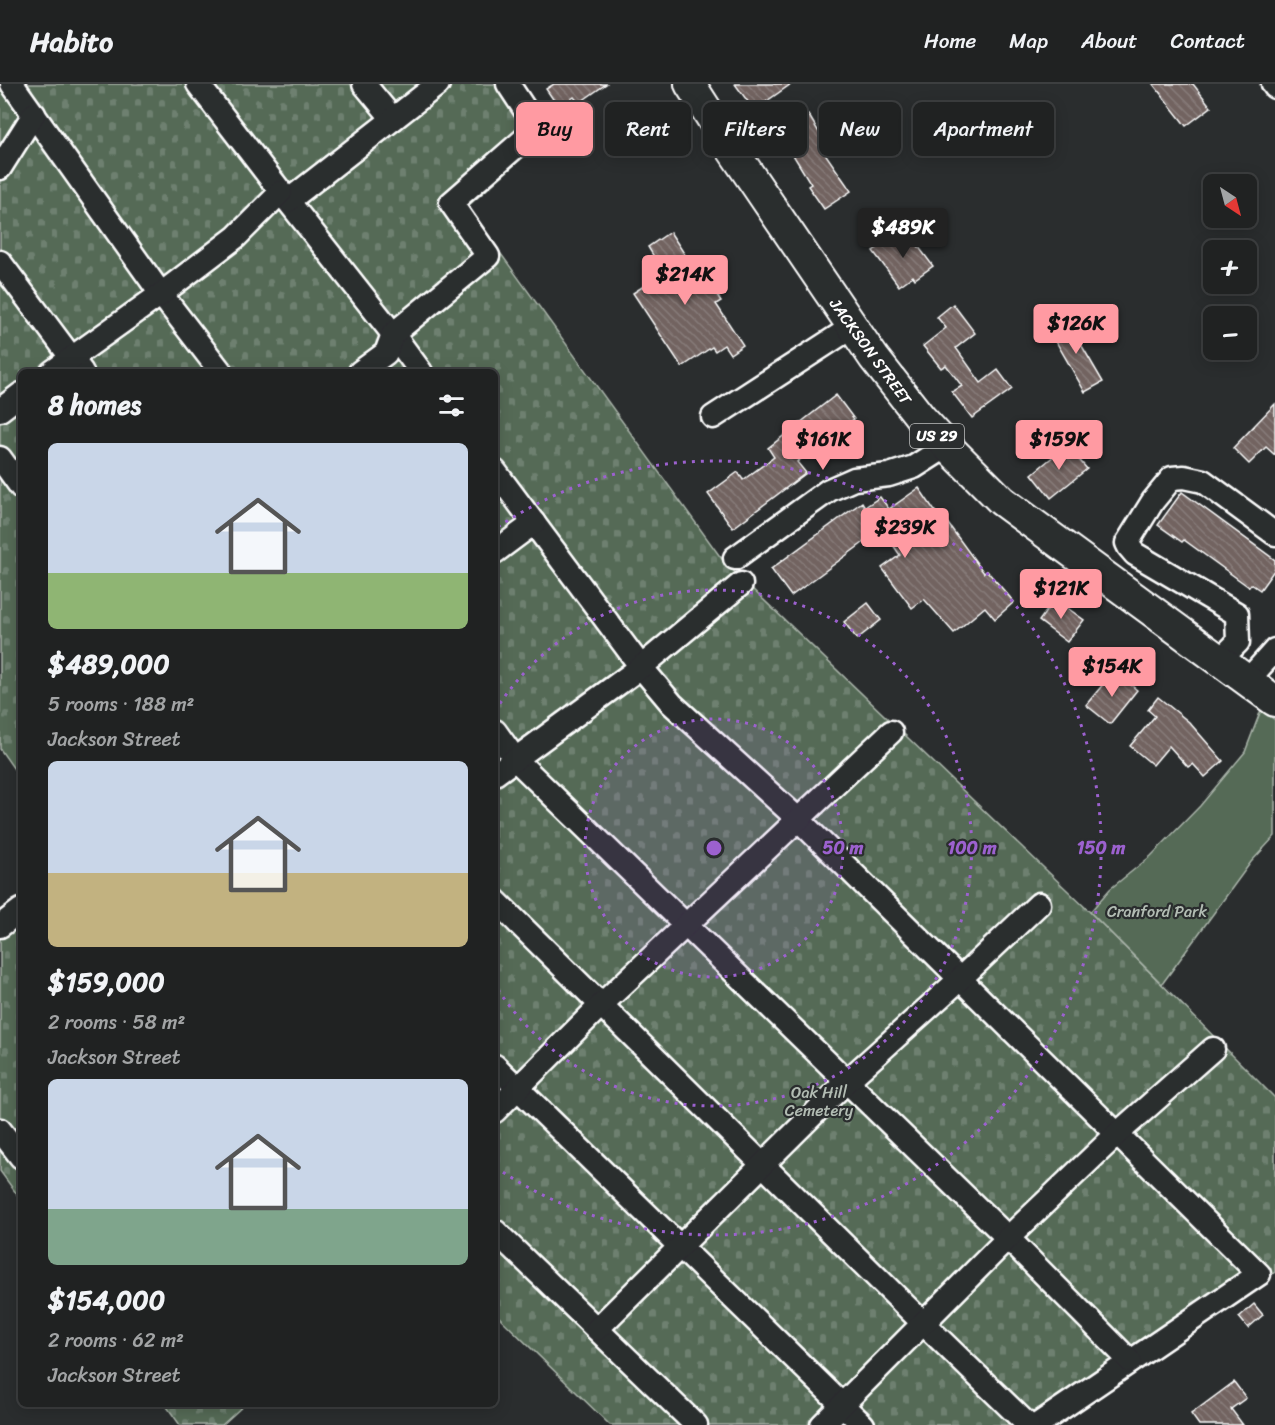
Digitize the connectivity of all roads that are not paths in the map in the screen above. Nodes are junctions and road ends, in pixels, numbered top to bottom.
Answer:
1 (12, 84) edge
2 (198, 84) edge
3 (364, 84) edge
4 (438, 84) edge
5 (508, 84) edge
6 (690, 84) edge
7 (34, 114) junction
8 (393, 119) junction
9 (0, 168) edge
10 (284, 197) junction
11 (0, 262) edge
12 (160, 294) junction
13 (852, 327) junction
14 (393, 333) junction
15 (76, 365) edge
16 (219, 369) edge
17 (364, 369) edge
18 (419, 369) edge
19 (18, 396) edge
20 (0, 410) edge
21 (713, 417) dead end
22 (947, 446) junction
23 (0, 458) edge
24 (498, 475) edge
25 (18, 483) edge
26 (534, 523) junction
27 (1275, 534) edge
28 (498, 550) edge
29 (735, 558) dead end
30 (741, 585) dead end
31 (1275, 650) edge
32 (1220, 660) junction
33 (641, 667) junction
34 (1247, 681) junction
35 (1275, 701) edge
36 (891, 732) dead end
37 (498, 735) edge
38 (515, 759) junction
39 (498, 772) edge
40 (798, 819) junction
41 (498, 903) edge
42 (1039, 904) dead end
43 (686, 925) junction
44 (960, 979) junction
45 (601, 1005) junction
46 (1213, 1049) dead end
47 (498, 1069) edge
48 (847, 1081) junction
49 (518, 1088) junction
50 (498, 1108) edge
51 (0, 1130) edge
52 (1117, 1134) junction
53 (18, 1153) edge
54 (763, 1164) junction
55 (498, 1234) edge
56 (1008, 1238) junction
57 (680, 1246) junction
58 (923, 1323) junction
59 (597, 1329) junction
60 (1130, 1361) junction
61 (842, 1404) junction
62 (696, 1425) edge
63 (822, 1425) edge
64 (863, 1425) edge
65 (1028, 1425) edge
66 (1037, 1425) edge

1 - 7 street
2 - 10 street
3 - 8 street
4 - 8 street
5 - 14 street
6 - 13 main road, JACKSON STREET / US 29
7 - 9 street
7 - 12 street
8 - 10 street
10 - 12 street
10 - 14 street
11 - 15 street
12 - 15 street
12 - 16 street
13 - 21 street
13 - 22 main road, JACKSON STREET / US 29
14 - 17 street
14 - 18 street
19 - 20 street
22 - 29 street
22 - 32 main road, JACKSON STREET / US 29
23 - 25 street
24 - 26 street
26 - 28 street
26 - 33 street
27 - 32 street
30 - 33 street
31 - 34 street
32 - 34 main road, JACKSON STREET / US 29
33 - 38 street
33 - 40 street
34 - 35 main road, JACKSON STREET / US 29
36 - 40 street
37 - 38 street
38 - 39 street
38 - 43 street
40 - 43 street
40 - 44 street
41 - 45 street
42 - 44 street
43 - 45 street
43 - 48 street
44 - 48 street
44 - 52 street
45 - 49 street
45 - 54 street
46 - 52 street
47 - 49 street
48 - 54 street
48 - 56 street
49 - 50 street
49 - 57 street
51 - 53 street
52 - 56 street
52 - 60 street
54 - 57 street
54 - 58 street
55 - 59 street
56 - 58 street
56 - 60 street
57 - 59 street
57 - 61 street
58 - 61 street
58 - 65 street
59 - 62 street
60 - 66 street
61 - 63 street
61 - 64 street

